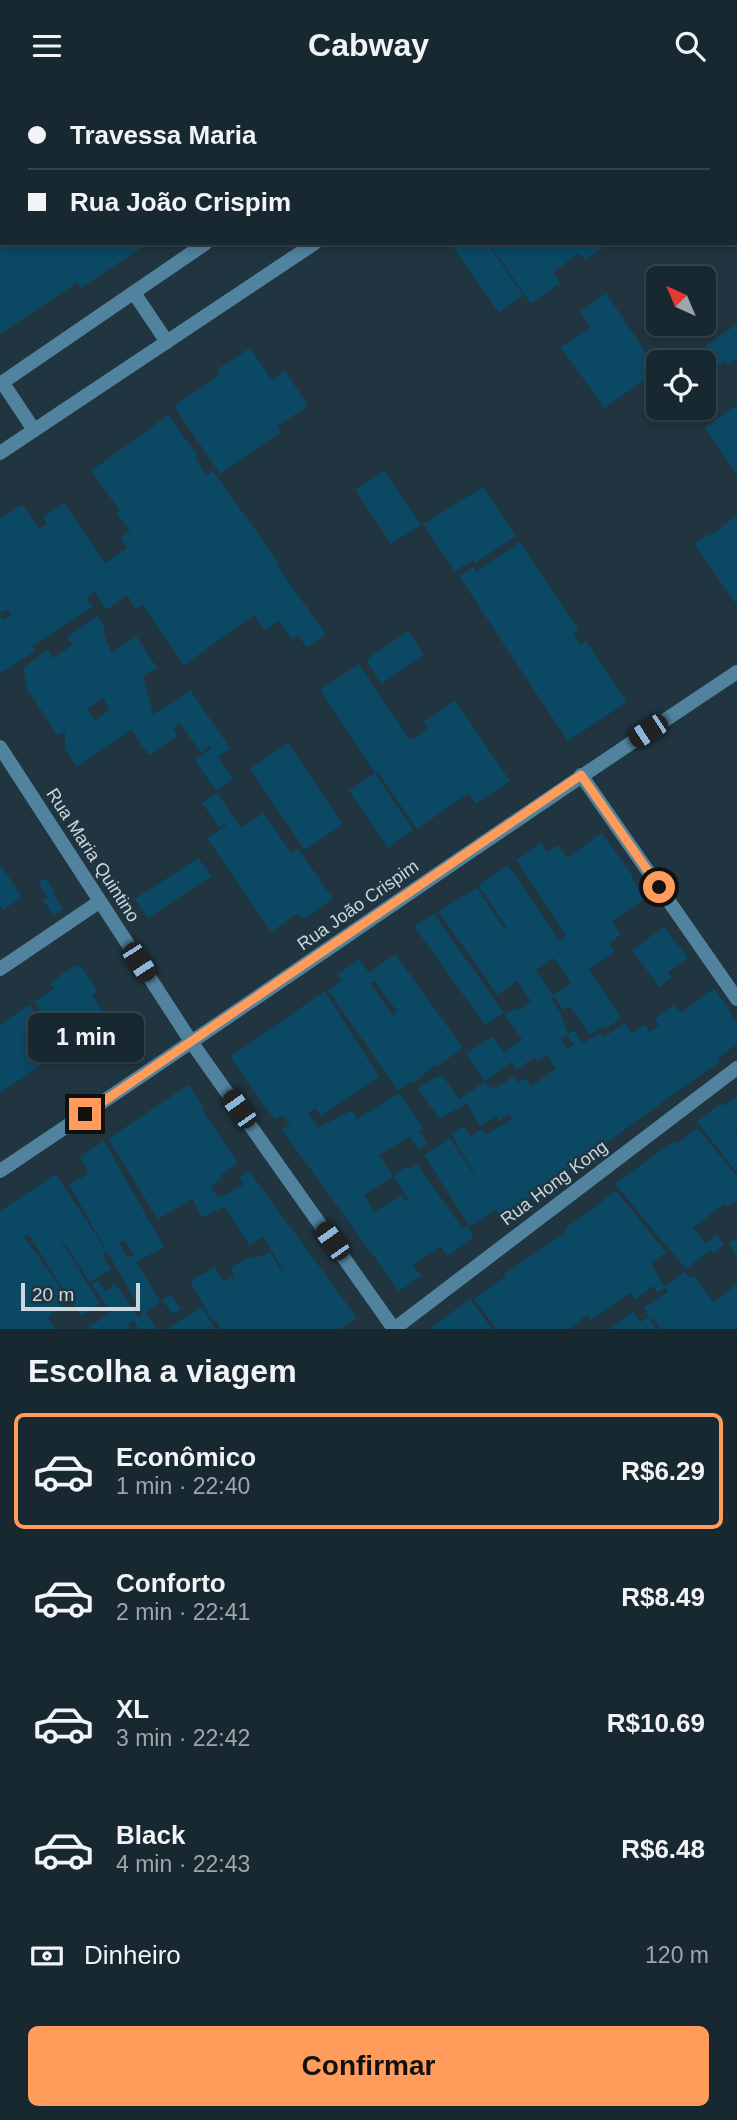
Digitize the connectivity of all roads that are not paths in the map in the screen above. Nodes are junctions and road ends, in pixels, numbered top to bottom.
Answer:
1 (203, 245) edge
2 (312, 245) edge
3 (134, 293) junction
4 (167, 342) junction
5 (1, 383) edge
6 (34, 430) junction
7 (0, 453) edge
8 (737, 672) edge
9 (0, 747) edge
10 (581, 775) junction
11 (99, 902) junction
12 (0, 969) edge
13 (737, 999) edge
14 (192, 1043) junction
15 (737, 1067) edge
16 (0, 1171) edge
17 (394, 1329) edge

1 - 3 street
2 - 4 street
3 - 4 street
3 - 5 street
4 - 6 street
5 - 6 street
6 - 7 street
8 - 10 street, Rua João Crispim
9 - 11 street, Rua Maria Quintino
10 - 13 street
10 - 14 street, Rua João Crispim
11 - 12 street
11 - 14 street, Rua Maria Quintino
14 - 16 street, Rua João Crispim
14 - 17 street, Rua Maria Quintino
15 - 17 street, Rua Hong Kong

